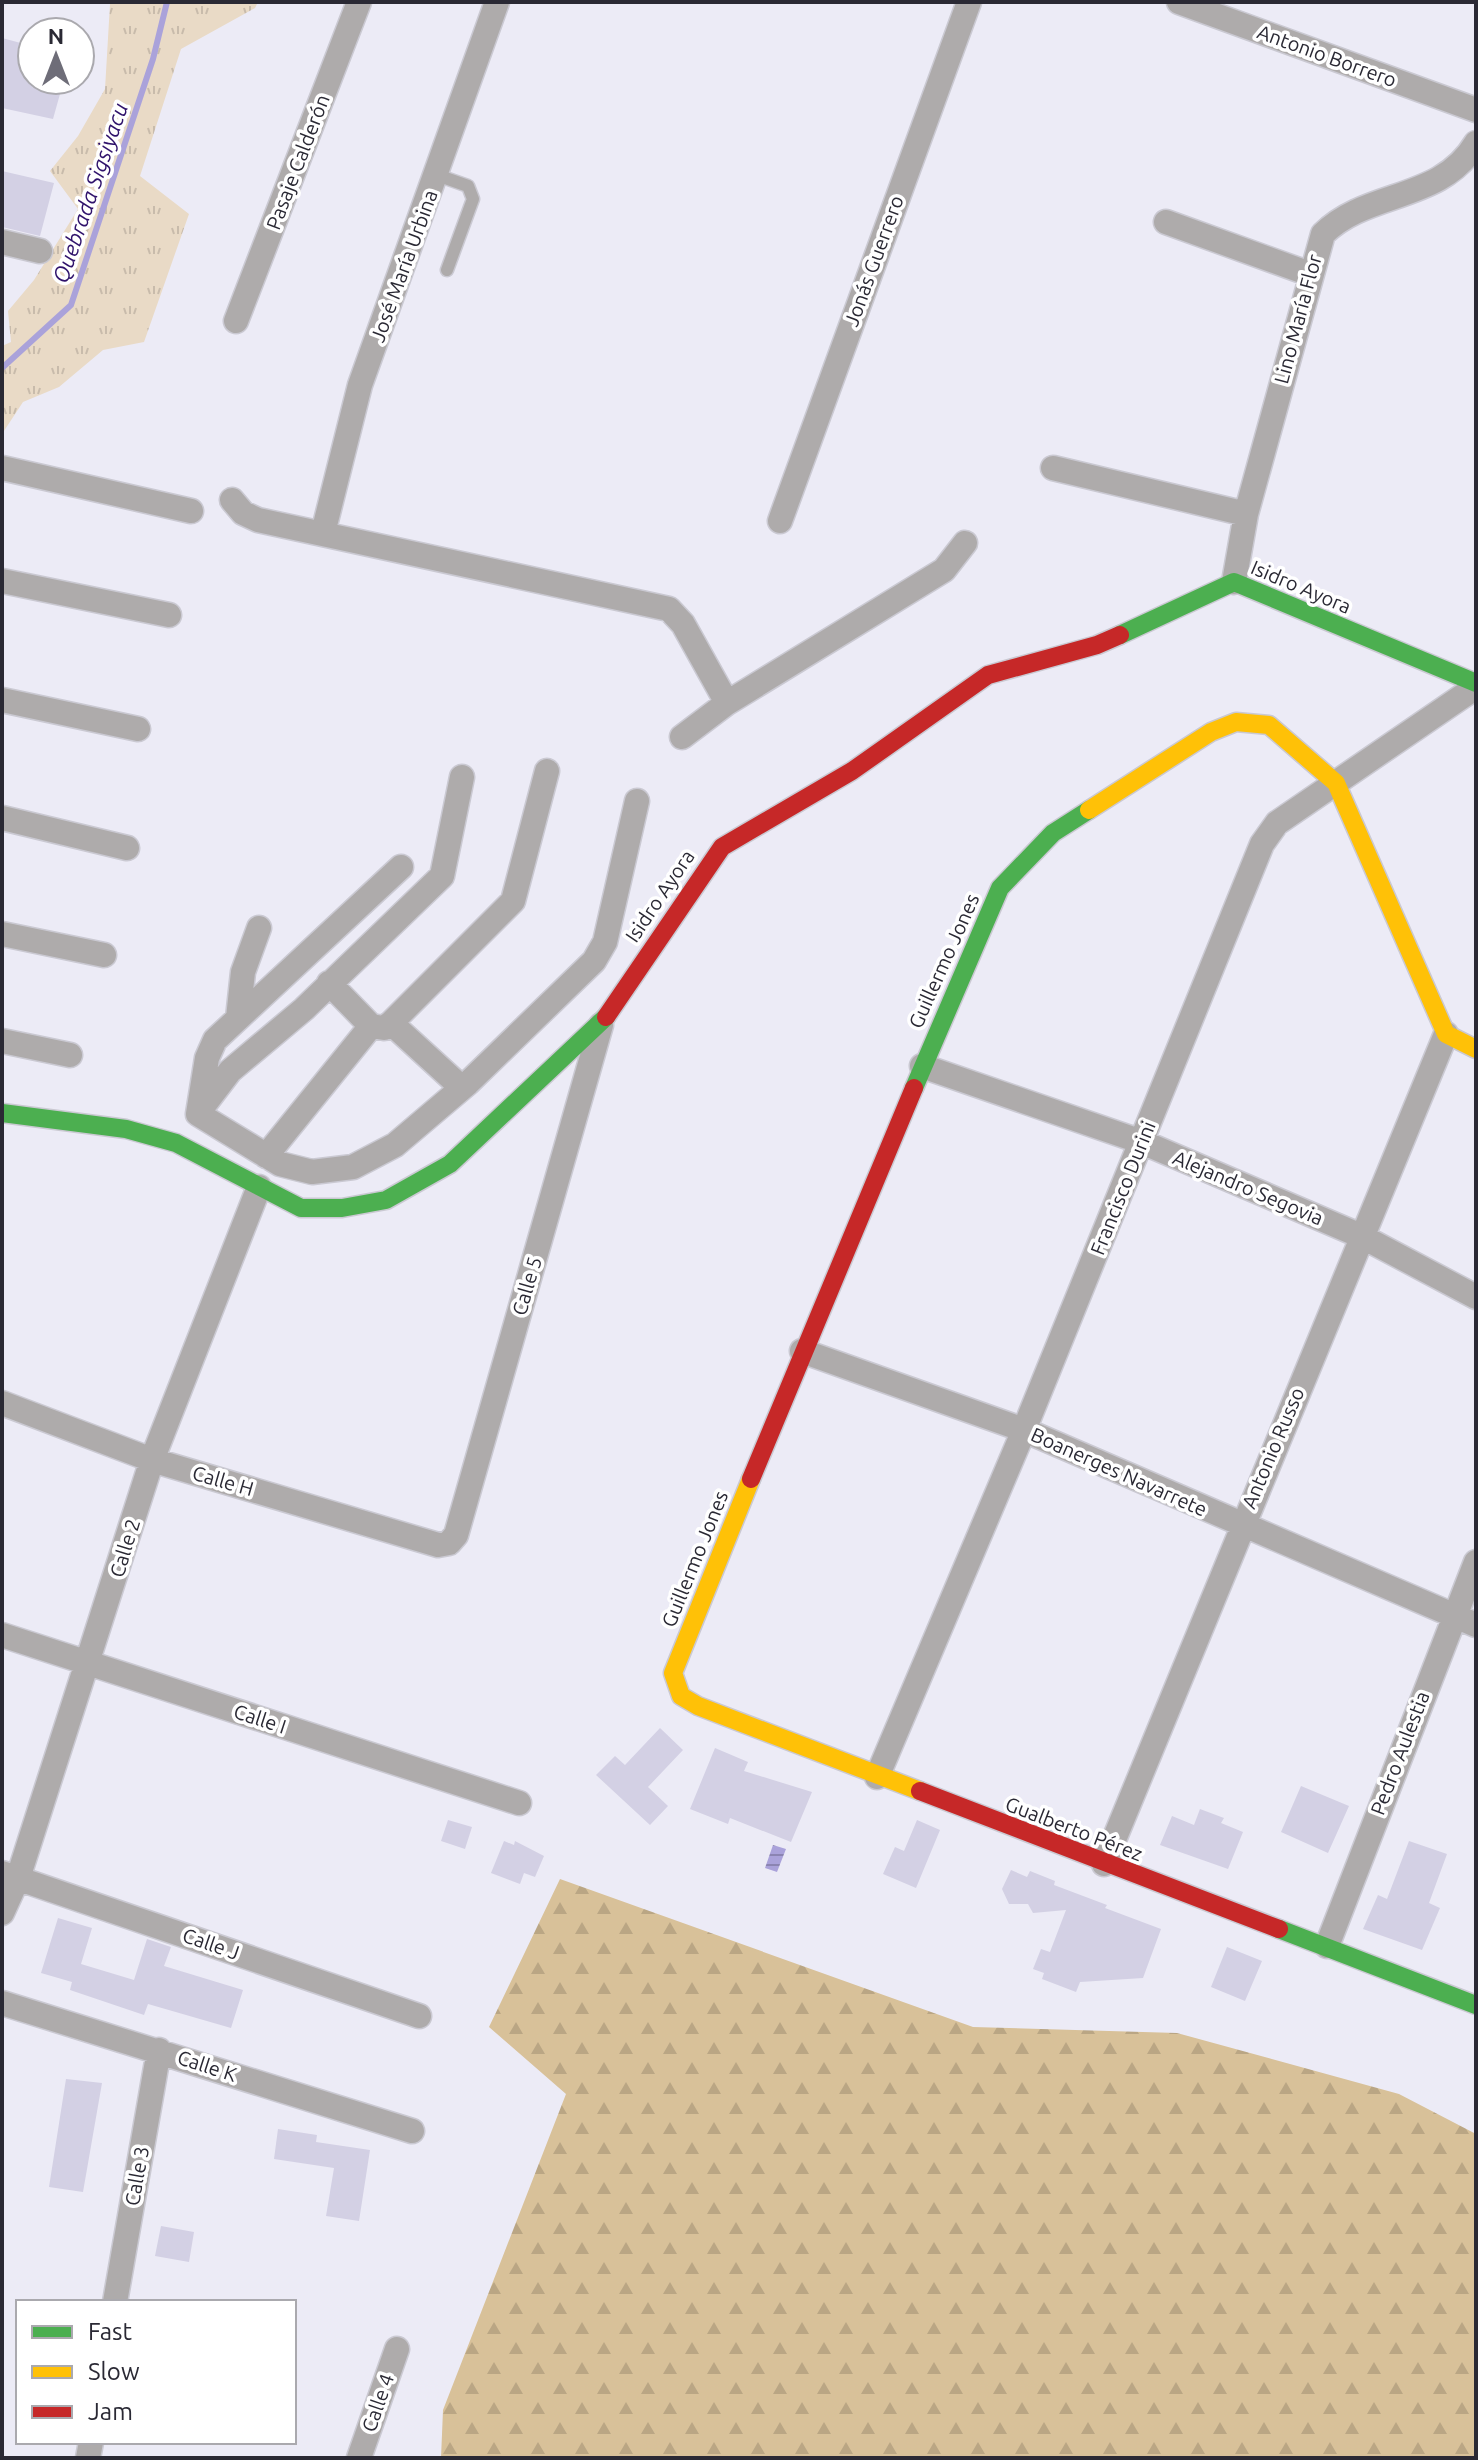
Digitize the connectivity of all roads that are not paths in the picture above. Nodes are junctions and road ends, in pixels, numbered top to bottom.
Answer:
1 (359, 2) edge
2 (497, 2) edge
3 (969, 2) edge
4 (1179, 2) edge
5 (1476, 110) edge
6 (1476, 143) edge
7 (437, 175) junction
8 (1166, 222) dead end
9 (2, 242) edge
10 (40, 251) dead end
11 (447, 270) dead end
12 (1310, 274) junction
13 (236, 321) dead end
14 (2, 468) edge
15 (1053, 468) dead end
16 (232, 500) dead end
17 (191, 511) dead end
18 (1246, 514) junction
19 (780, 521) dead end
20 (323, 533) junction
21 (965, 543) dead end
22 (2, 581) edge
23 (1234, 582) junction
24 (169, 615) dead end
25 (1476, 685) edge
26 (2, 700) edge
27 (727, 703) junction
28 (138, 729) dead end
29 (682, 737) dead end
30 (547, 771) dead end
31 (462, 777) dead end
32 (1336, 783) junction
33 (637, 801) dead end
34 (2, 818) edge
35 (127, 848) dead end
36 (401, 867) dead end
37 (259, 928) dead end
38 (2, 934) edge
39 (104, 955) dead end
40 (329, 983) junction
41 (238, 1018) junction
42 (381, 1024) junction
43 (601, 1025) junction
44 (1446, 1034) junction
45 (2, 1041) edge
46 (1476, 1049) edge
47 (70, 1055) dead end
48 (922, 1066) junction
49 (462, 1088) junction
50 (2, 1113) edge
51 (198, 1114) junction
52 (1142, 1142) junction
53 (176, 1143) junction
54 (266, 1156) junction
55 (259, 1187) junction
56 (1361, 1236) junction
57 (1476, 1297) edge
58 (802, 1351) junction
59 (2, 1403) edge
60 (1024, 1430) junction
61 (152, 1460) junction
62 (1241, 1525) junction
63 (449, 1543) joint
64 (1476, 1562) edge
65 (1452, 1615) junction
66 (1476, 1625) edge
67 (2, 1635) edge
68 (89, 1663) junction
69 (673, 1673) joint
70 (877, 1777) junction
71 (519, 1803) dead end
72 (1104, 1864) junction
73 (10, 1876) edge
74 (2, 1913) edge
75 (1327, 1946) junction
76 (2, 2003) edge
77 (1476, 2005) edge
78 (419, 2016) dead end
79 (159, 2050) junction
80 (412, 2131) dead end
81 (115, 2300) edge
82 (397, 2349) dead end
83 (359, 2458) edge

1 - 13 street, Pasaje Calderón
2 - 7 street, José María Urbina
3 - 19 street, Jonás Guerrero
4 - 5 street, Antonio Borrero
6 - 12 street, Lino María Flor
7 - 11 lane
7 - 20 street, José María Urbina
8 - 12 street
9 - 10 street
12 - 18 street, Lino María Flor
14 - 17 street
15 - 18 street
16 - 20 street
18 - 23 street, Lino María Flor
20 - 27 street
21 - 27 street
22 - 24 street
23 - 25 street, Isidro Ayora
23 - 43 street, Isidro Ayora
25 - 32 street, Francisco Durini
26 - 28 street
27 - 29 street
30 - 42 street
31 - 40 street
32 - 44 street, Guillermo Jones
32 - 48 street, Guillermo Jones
32 - 52 street, Francisco Durini
33 - 49 street
34 - 35 street
36 - 41 street
37 - 41 street
38 - 39 street
40 - 42 street
40 - 51 street
41 - 51 street
42 - 49 street
42 - 54 street
43 - 55 street, Isidro Ayora
43 - 63 street, Calle 5
44 - 46 street
44 - 56 street, Antonio Russo
45 - 47 street
48 - 52 street, Alejandro Segovia
48 - 58 street, Guillermo Jones
49 - 54 street
50 - 53 street, Isidro Ayora
51 - 53 street
51 - 54 street
52 - 56 street, Alejandro Segovia
52 - 60 street, Francisco Durini
53 - 55 street, Isidro Ayora
55 - 61 street, Calle 2
56 - 57 street, Alejandro Segovia
56 - 62 street, Antonio Russo
58 - 60 street, Boanerges Navarrete
58 - 69 street, Guillermo Jones
59 - 61 street, Calle H
60 - 62 street, Boanerges Navarrete
60 - 70 street, Francisco Durini
61 - 63 street, Calle H
61 - 68 street, Calle 2
62 - 65 street, Boanerges Navarrete
62 - 72 street, Antonio Russo
64 - 65 street, Pedro Aulestia
65 - 66 street, Boanerges Navarrete
65 - 75 street, Pedro Aulestia
67 - 68 street, Calle I
68 - 71 street, Calle I
68 - 73 street, Calle 2
69 - 70 street, Gualberto Pérez
70 - 72 street, Gualberto Pérez
72 - 75 street, Gualberto Pérez
73 - 74 street, Calle 2
73 - 78 street, Calle J
75 - 77 street, Gualberto Pérez
76 - 79 street, Calle K
79 - 80 street, Calle K
79 - 81 street, Calle 3
82 - 83 street, Calle 4

